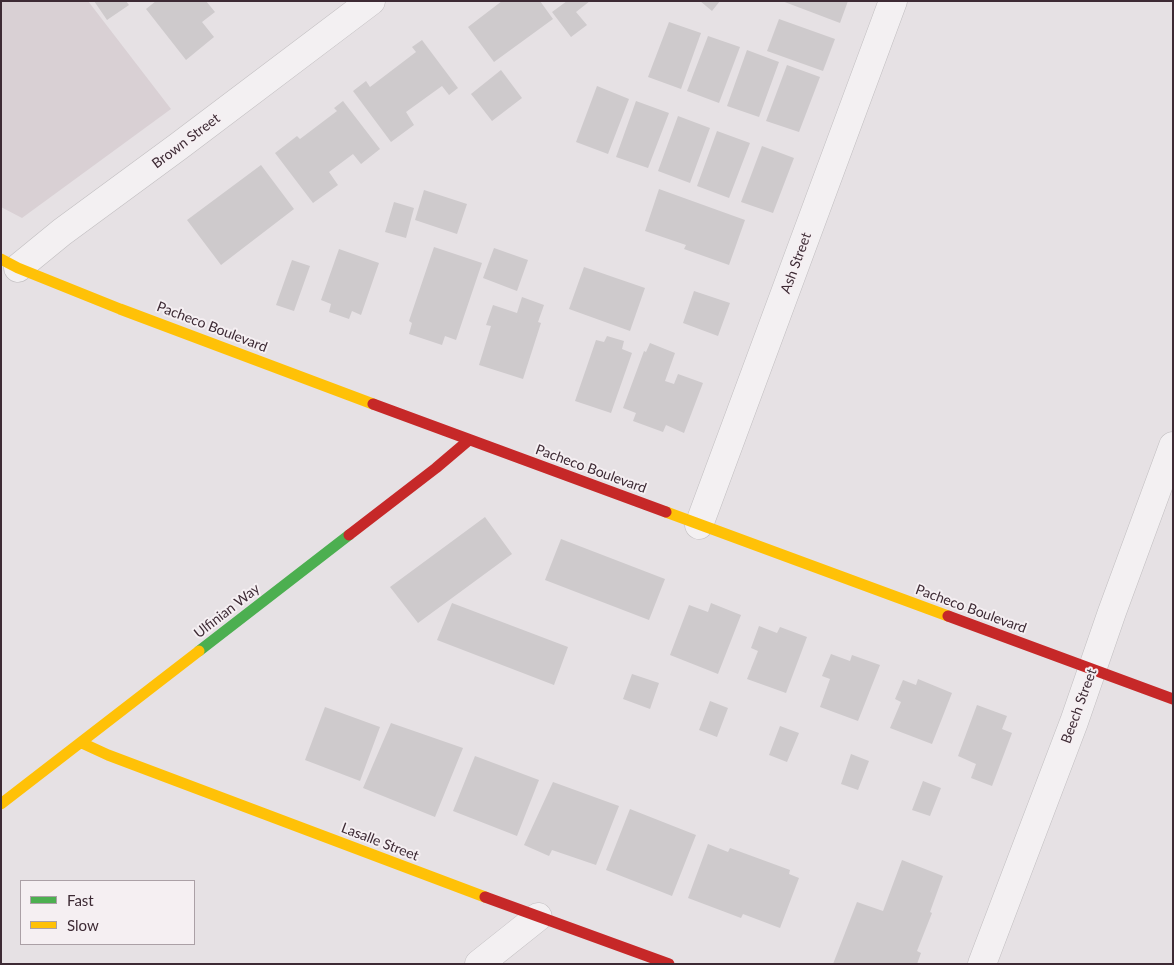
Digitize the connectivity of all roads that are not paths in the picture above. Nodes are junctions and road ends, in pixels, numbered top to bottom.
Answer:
1 (371, 1) edge
2 (893, 1) edge
3 (9, 268) edge
4 (468, 440) junction
5 (1173, 446) edge
6 (699, 525) junction
7 (1092, 670) junction
8 (1173, 699) edge
9 (82, 743) junction
10 (1, 804) edge
11 (538, 918) junction
12 (479, 964) edge
13 (669, 964) edge
14 (982, 964) edge

1 - 3 street, Brown Street
2 - 6 street, Ash Street
3 - 4 main road, Pacheco Boulevard
4 - 6 main road, Pacheco Boulevard
4 - 9 main road, Ulfinian Way
5 - 7 street, Beech Street
6 - 7 main road, Pacheco Boulevard
7 - 8 main road, Pacheco Boulevard
7 - 14 street, Beech Street
9 - 10 main road, Ulfinian Way
9 - 11 main road, Lasalle Street
11 - 12 street
11 - 13 main road, Lasalle Street

